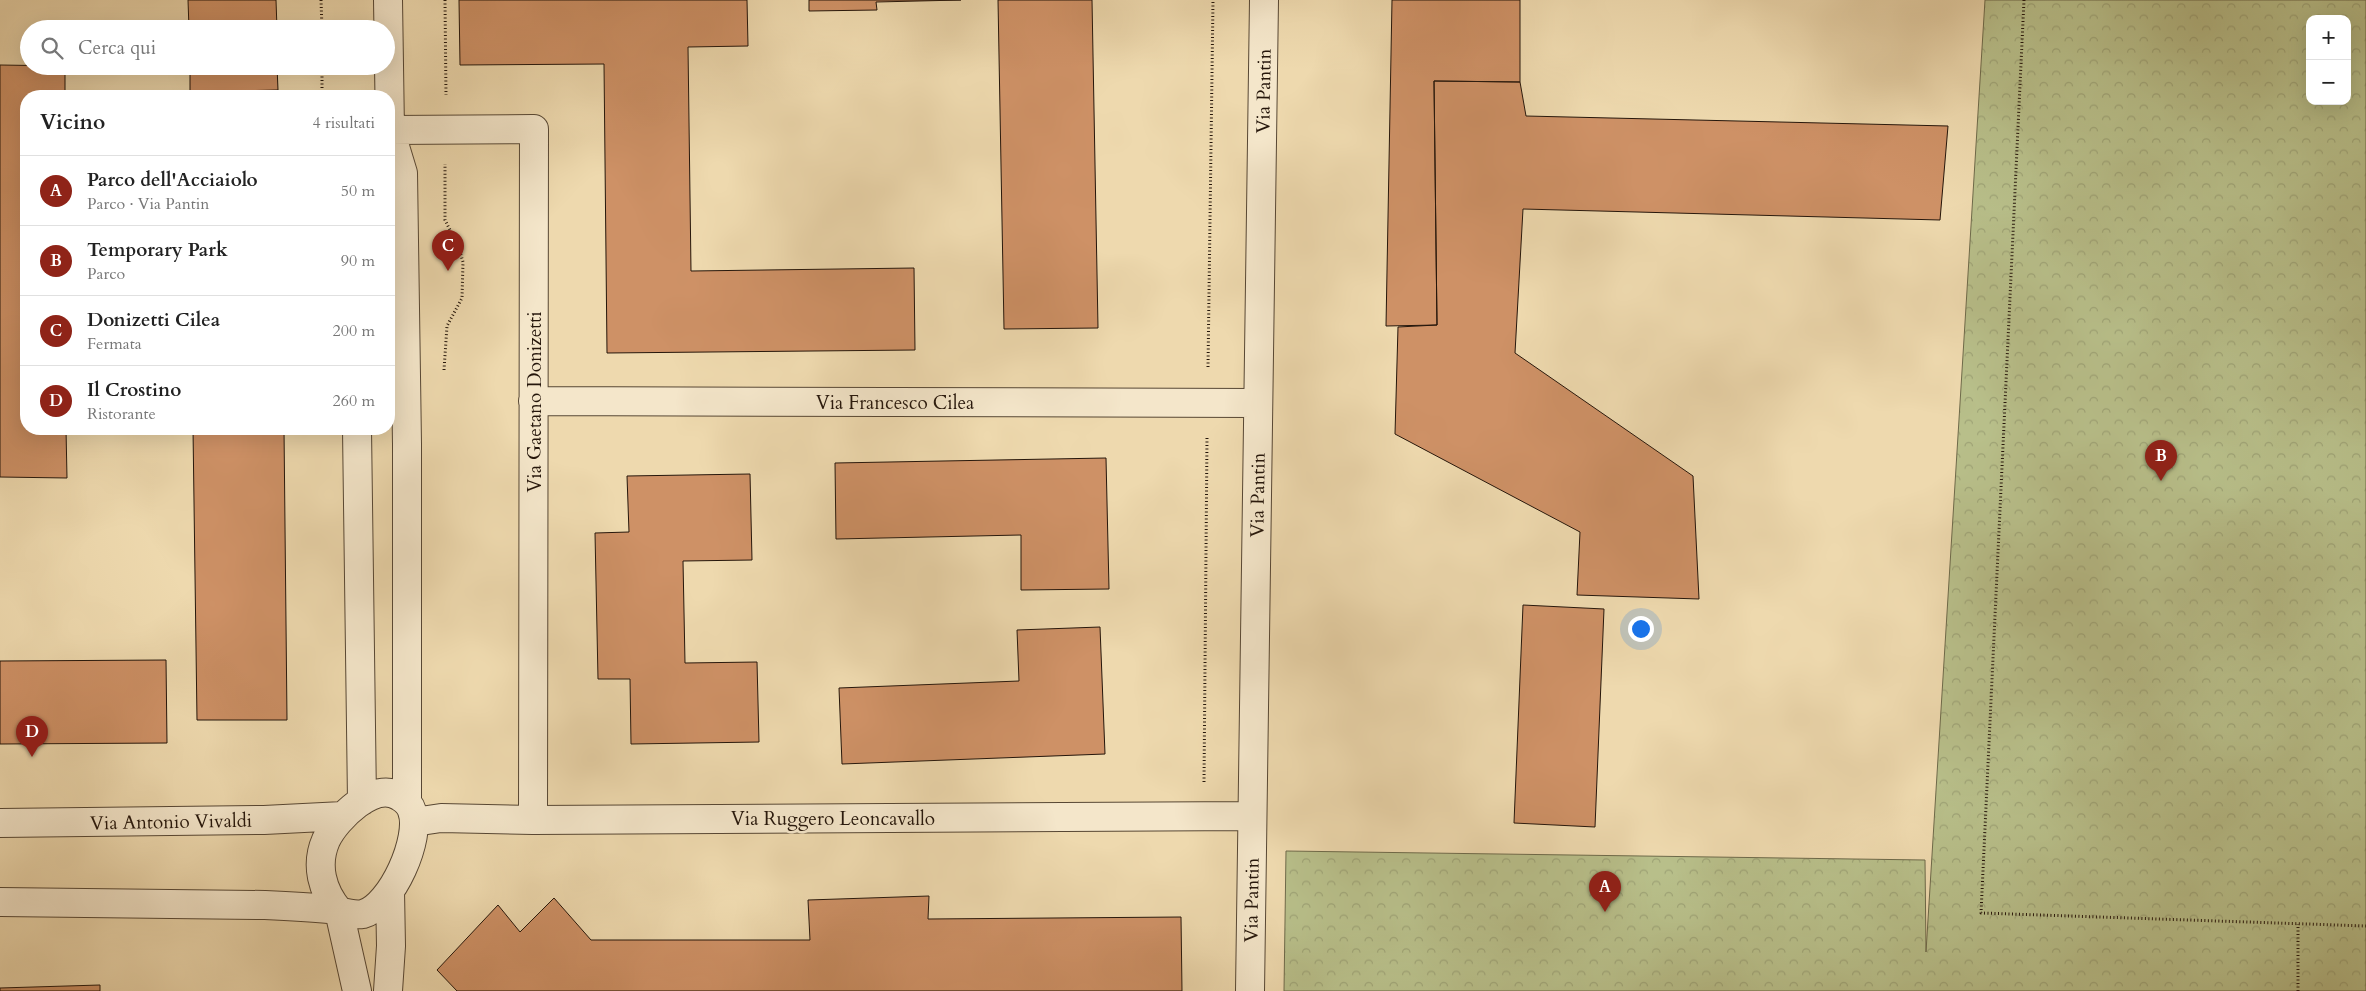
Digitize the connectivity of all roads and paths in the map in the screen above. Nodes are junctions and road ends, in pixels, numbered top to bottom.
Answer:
1 (322, 0) edge
2 (388, 0) edge
3 (445, 0) edge
4 (1213, 0) edge
5 (1264, 0) edge
6 (2024, 0) edge
7 (322, 20) edge
8 (388, 20) edge
9 (322, 75) edge
10 (389, 75) edge
11 (322, 90) edge
12 (389, 90) edge
13 (446, 129) junction
14 (395, 131) edge
15 (395, 149) edge
16 (444, 379) dead end
17 (533, 400) junction
18 (1208, 403) junction
19 (1258, 403) junction
20 (357, 435) edge
21 (352, 808) junction
22 (411, 812) junction
23 (1204, 815) junction
24 (1252, 816) junction
25 (533, 820) junction
26 (0, 822) edge
27 (390, 891) junction
28 (0, 902) edge
29 (339, 911) junction
30 (2298, 924) junction
31 (2366, 926) edge
32 (357, 991) edge
33 (388, 991) edge
34 (1250, 991) edge
35 (2298, 991) edge

1 - 7 path
2 - 8 street
3 - 13 path
4 - 18 path
5 - 19 street, Via Pantin
6 - 30 path
9 - 11 path
10 - 12 street
13 - 14 street, Via Gaetano Donizetti
13 - 16 path
13 - 17 street, Via Gaetano Donizetti
15 - 22 street
17 - 18 street, Via Francesco Cilea
17 - 25 street, Via Gaetano Donizetti
18 - 19 street, Via Francesco Cilea
18 - 23 path
19 - 24 street, Via Pantin
20 - 21 street
21 - 22 street
21 - 26 street, Via Antonio Vivaldi
21 - 29 street
22 - 25 street, Via Ruggero Leoncavallo
22 - 27 street
23 - 24 street, Via Ruggero Leoncavallo
23 - 25 street, Via Ruggero Leoncavallo
24 - 34 street, Via Pantin
27 - 29 street
27 - 33 street
28 - 29 street
29 - 32 street
30 - 31 path
30 - 35 path

